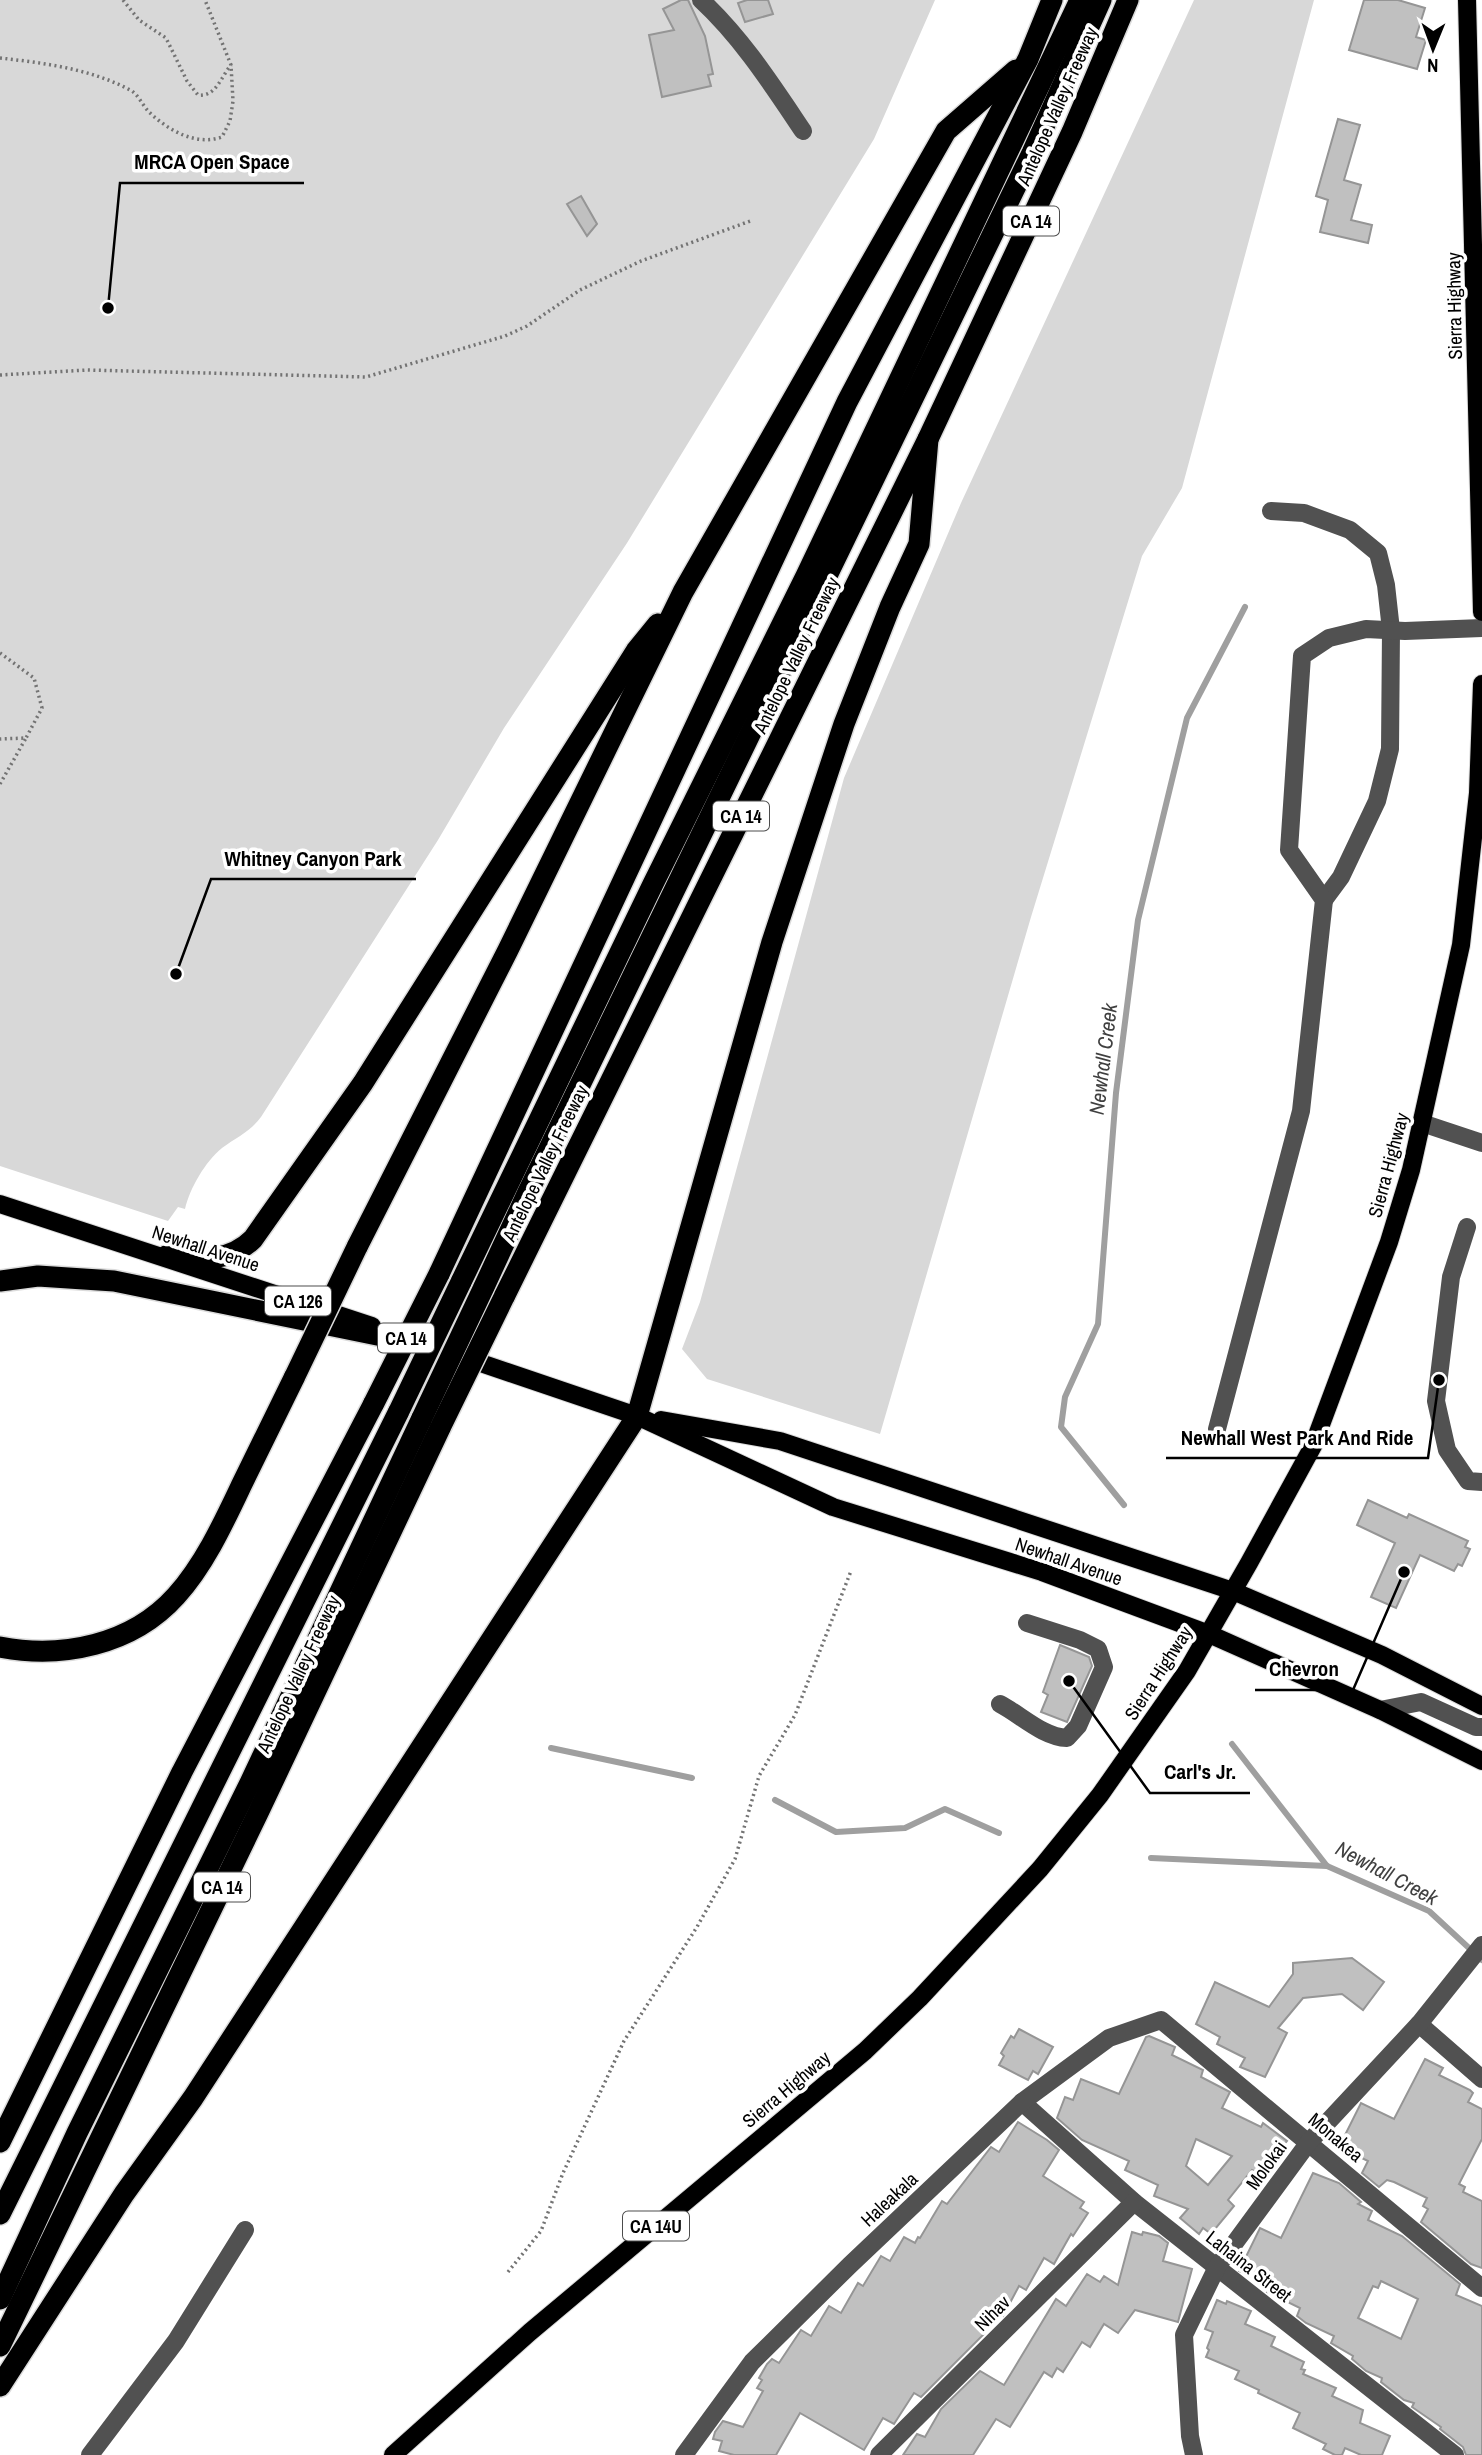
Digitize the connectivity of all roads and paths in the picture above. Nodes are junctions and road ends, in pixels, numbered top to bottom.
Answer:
1 (123, 0) edge
2 (205, 0) edge
3 (701, 0) edge
4 (1052, 0) edge
5 (1080, 0) edge
6 (1101, 0) edge
7 (1128, 0) edge
8 (1467, 0) edge
9 (0, 58) edge
10 (1028, 59) junction
11 (231, 65) junction
12 (803, 131) dead end
13 (753, 220) dead end
14 (0, 375) edge
15 (928, 439) junction
16 (1480, 455) edge
17 (1481, 492) edge
18 (1271, 511) dead end
19 (683, 592) junction
20 (1482, 612) edge
21 (1482, 628) edge
22 (1391, 630) junction
23 (0, 653) edge
24 (1482, 684) edge
25 (26, 738) junction
26 (0, 739) edge
27 (0, 784) edge
28 (1324, 900) junction
29 (1422, 1123) junction
30 (1482, 1143) edge
31 (0, 1204) edge
32 (1466, 1227) dead end
33 (166, 1256) junction
34 (0, 1281) edge
35 (431, 1346) junction
36 (637, 1416) junction
37 (432, 1422) junction
38 (1217, 1429) dead end
39 (1482, 1482) edge
40 (851, 1571) dead end
41 (1233, 1591) junction
42 (1027, 1623) dead end
43 (1209, 1634) junction
44 (0, 1647) edge
45 (1000, 1704) dead end
46 (1482, 1706) edge
47 (1380, 1710) junction
48 (1482, 1727) edge
49 (1482, 1760) edge
50 (1482, 1945) edge
51 (1161, 2020) joint
52 (1419, 2024) junction
53 (1482, 2079) edge
54 (1022, 2102) junction
55 (1309, 2142) junction
56 (0, 2143) edge
57 (1134, 2202) junction
58 (0, 2214) edge
59 (245, 2230) dead end
60 (1217, 2267) junction
61 (508, 2272) dead end
62 (1482, 2288) edge
63 (0, 2299) edge
64 (0, 2346) edge
65 (0, 2386) edge
66 (90, 2455) edge
67 (393, 2455) edge
68 (684, 2455) edge
69 (879, 2455) edge
70 (1194, 2455) edge
71 (1455, 2455) edge

1 - 11 path
2 - 11 path
3 - 12 street
4 - 10 highway, CA 14
5 - 58 highway, bridge
6 - 37 highway, bridge
7 - 15 highway, Antelope Valley Freeway / CA 14
8 - 16 main road, Sierra Highway
9 - 11 path
10 - 19 highway
10 - 56 highway, CA 14, bridge
13 - 14 path
15 - 36 highway
15 - 37 highway, Antelope Valley Freeway / CA 14, bridge
16 - 17 main road, Sierra Highway
17 - 20 main road, Sierra Highway
18 - 22 street
19 - 33 highway
19 - 44 highway, bridge
21 - 22 street
22 - 28 street
22 - 28 street
23 - 25 path
24 - 29 main road, Sierra Highway
25 - 26 path
25 - 27 path
28 - 38 street
29 - 30 street
29 - 41 main road, Sierra Highway
31 - 33 main road, Newhall Avenue / CA 126
32 - 39 street
33 - 35 main road, Newhall Avenue / CA 126
34 - 35 highway
35 - 36 main road, Newhall Avenue / CA 126
36 - 41 main road, Newhall Avenue
36 - 43 main road, Newhall Avenue
36 - 65 highway
37 - 63 highway
37 - 64 highway, Antelope Valley Freeway / CA 14
40 - 61 path
41 - 43 main road, Sierra Highway
41 - 46 main road, Newhall Avenue
42 - 45 street
43 - 47 main road, Newhall Avenue
43 - 67 main road, Sierra Highway / CA 14U
47 - 48 street
47 - 49 main road, Newhall Avenue
50 - 52 street, Molokai
51 - 54 street, Haleakala
51 - 55 street, Monakea
52 - 53 street
52 - 55 street, Molokai
54 - 57 street, Lahaina Street
54 - 68 street, Haleakala
55 - 60 street, Molokai
55 - 62 street, Monakea
57 - 60 street, Lahaina Street
57 - 69 street, Nihav
59 - 66 street
60 - 70 street, Molokai
60 - 71 street, Lahaina Street

